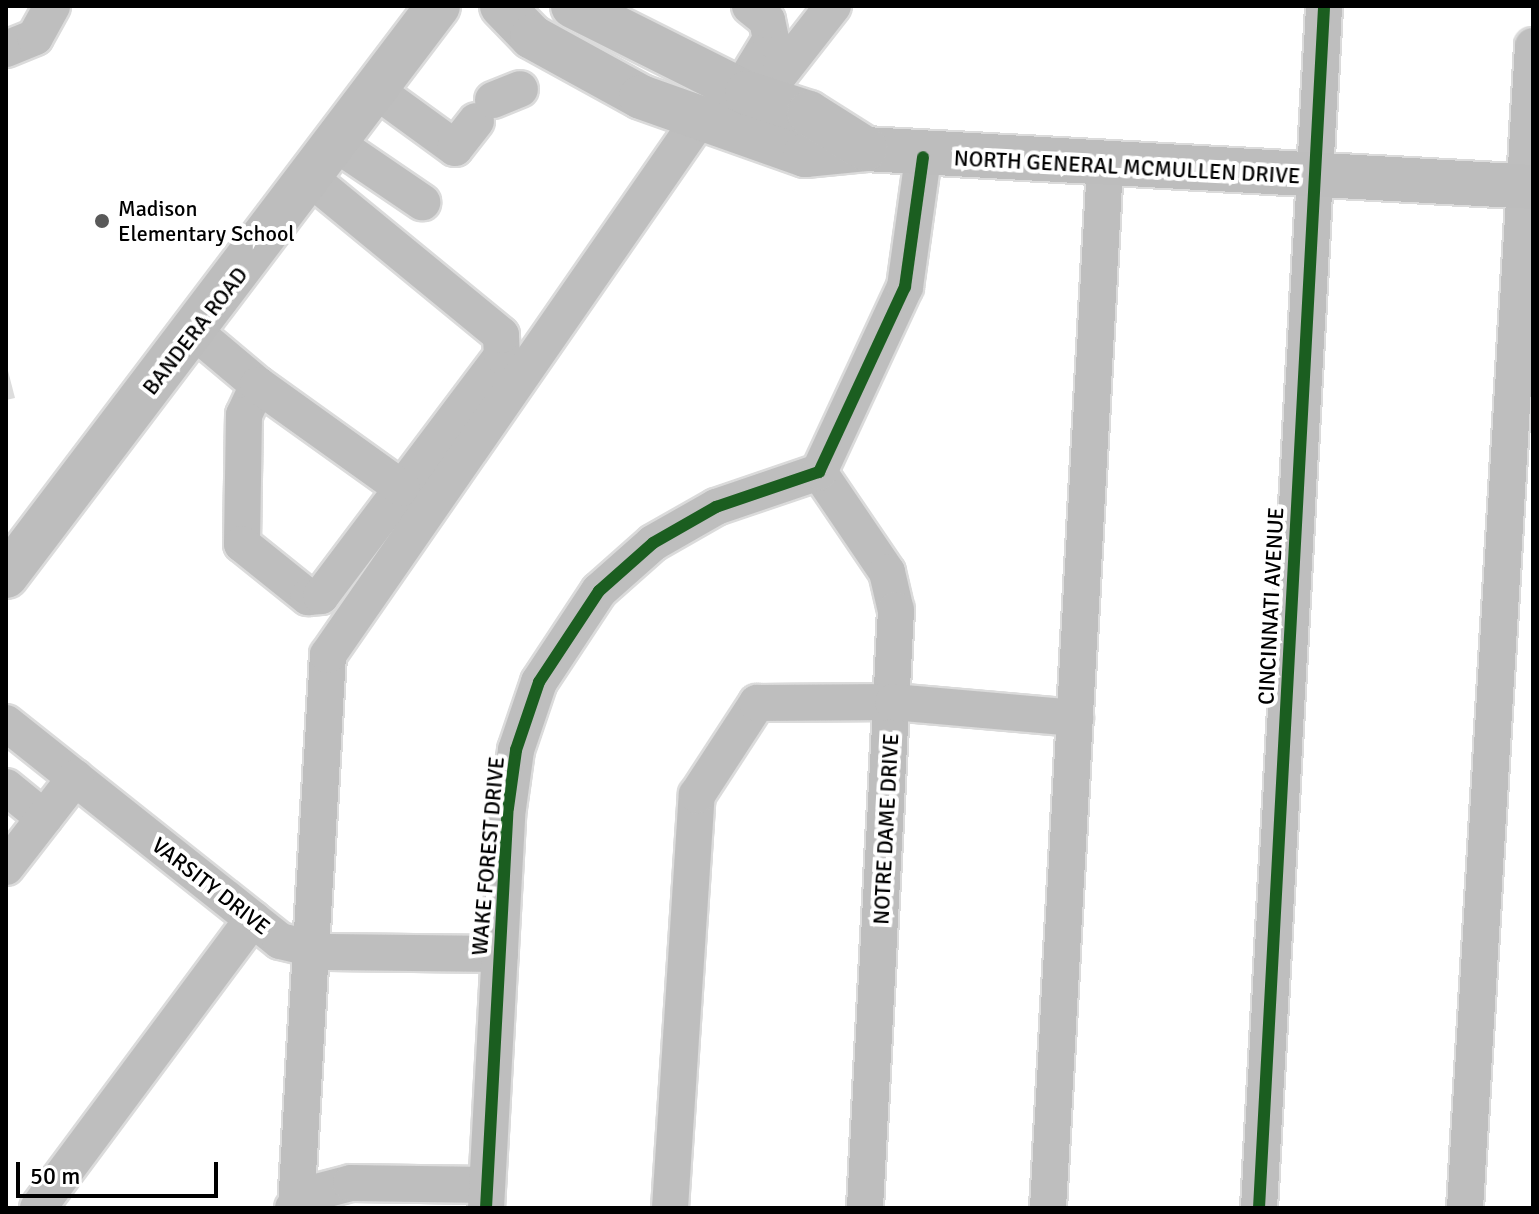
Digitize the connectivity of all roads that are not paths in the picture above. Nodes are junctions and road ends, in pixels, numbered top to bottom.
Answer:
1 (52, 6) edge
2 (438, 6) edge
3 (502, 6) edge
4 (573, 6) edge
5 (750, 6) edge
6 (804, 6) edge
7 (833, 6) edge
8 (1324, 6) edge
9 (1533, 46) edge
10 (6, 49) edge
11 (768, 54) junction
12 (378, 92) junction
13 (750, 94) junction
14 (698, 121) junction
15 (477, 124) dead end
16 (338, 145) junction
17 (866, 149) junction
18 (923, 157) junction
19 (1105, 164) junction
20 (1314, 177) junction
21 (311, 179) junction
22 (1529, 187) edge
23 (422, 202) dead end
24 (195, 332) junction
25 (258, 385) junction
26 (819, 472) junction
27 (402, 488) junction
28 (6, 576) edge
29 (893, 702) junction
30 (1075, 718) junction
31 (11, 736) edge
32 (75, 778) junction
33 (6, 787) edge
34 (44, 818) junction
35 (6, 867) edge
36 (253, 919) junction
37 (311, 949) junction
38 (500, 954) junction
39 (486, 1196) edge
40 (295, 1207) edge
41 (38, 1208) edge
42 (670, 1208) edge
43 (865, 1208) edge
44 (1048, 1208) edge
45 (1259, 1208) edge
46 (1465, 1208) edge

1 - 10 street
2 - 12 main road, BANDERA ROAD
3 - 14 main road, NORTH GENERAL MCMULLEN DRIVE
4 - 13 main road, NORTH GENERAL MCMULLEN DRIVE
5 - 11 street
6 - 11 street
7 - 13 street
8 - 20 street, CINCINNATI AVENUE
9 - 22 street
11 - 13 street
12 - 15 street
12 - 16 main road, BANDERA ROAD
13 - 17 main road, NORTH GENERAL MCMULLEN DRIVE
14 - 17 main road, NORTH GENERAL MCMULLEN DRIVE
14 - 37 street
16 - 21 main road, BANDERA ROAD
16 - 23 street
17 - 18 main road, NORTH GENERAL MCMULLEN DRIVE
18 - 19 main road, NORTH GENERAL MCMULLEN DRIVE
18 - 26 street
19 - 20 main road, NORTH GENERAL MCMULLEN DRIVE
19 - 30 street
20 - 22 main road, NORTH GENERAL MCMULLEN DRIVE
20 - 45 street, CINCINNATI AVENUE
21 - 24 main road, BANDERA ROAD
21 - 27 street
22 - 46 street
24 - 25 street
24 - 28 main road, BANDERA ROAD
25 - 27 street
25 - 27 street
26 - 29 street, NOTRE DAME DRIVE
26 - 38 street, WAKE FOREST DRIVE
29 - 30 street
29 - 42 street
29 - 43 street, NOTRE DAME DRIVE
30 - 44 street
31 - 32 street, VARSITY DRIVE
32 - 34 street
32 - 36 street, VARSITY DRIVE
33 - 34 street
34 - 35 street
36 - 37 street, VARSITY DRIVE
36 - 41 street
37 - 38 street, VARSITY DRIVE
37 - 40 street
38 - 39 street, WAKE FOREST DRIVE
39 - 40 street

